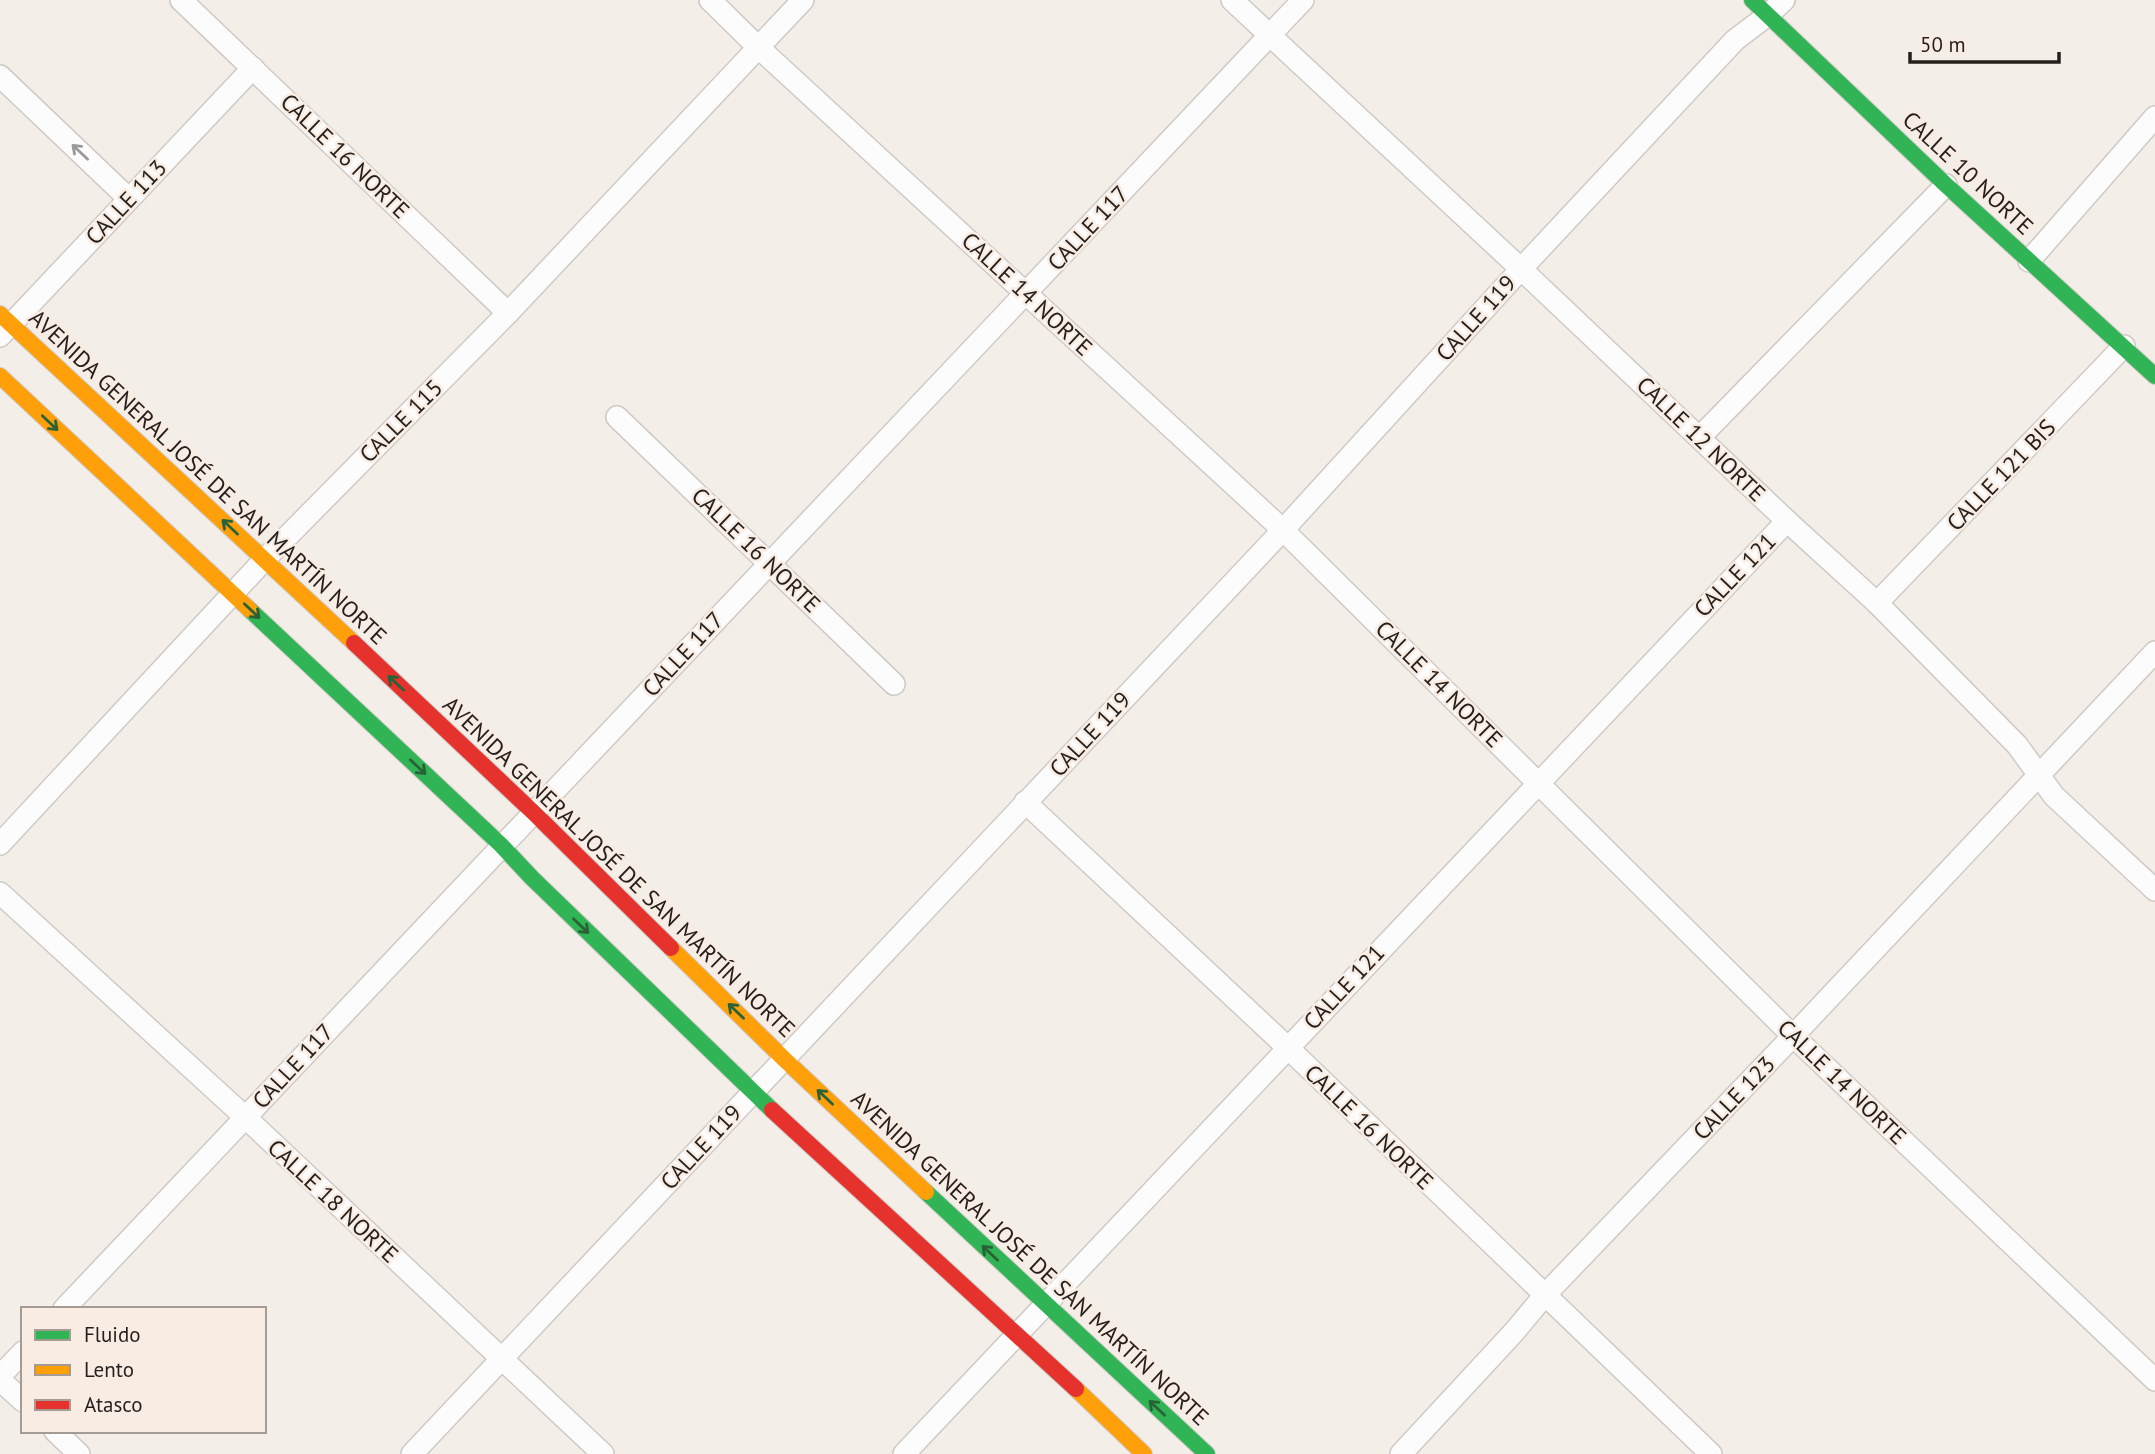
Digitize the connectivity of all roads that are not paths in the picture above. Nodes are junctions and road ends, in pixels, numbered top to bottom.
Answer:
1 (181, 0) edge
2 (710, 0) edge
3 (803, 0) edge
4 (1232, 0) edge
5 (1303, 0) edge
6 (1752, 0) edge
7 (1784, 0) edge
8 (1768, 15) junction
9 (1270, 35) junction
10 (758, 47) junction
11 (253, 68) junction
12 (0, 76) edge
13 (2155, 117) edge
14 (1946, 185) junction
15 (129, 199) junction
16 (2029, 261) junction
17 (1521, 269) junction
18 (1026, 293) junction
19 (508, 313) junction
20 (4, 324) edge
21 (2124, 346) junction
22 (0, 376) edge
23 (2155, 376) edge
24 (617, 417) dead end
25 (1700, 437) junction
26 (1787, 521) junction
27 (1283, 530) junction
28 (265, 559) junction
29 (770, 563) junction
30 (233, 593) junction
31 (1877, 603) junction
32 (2155, 652) edge
33 (894, 684) dead end
34 (2039, 774) junction
35 (1539, 782) junction
36 (1025, 802) junction
37 (534, 813) junction
38 (0, 844) edge
39 (501, 845) junction
40 (2155, 890) edge
41 (0, 893) edge
42 (1793, 1036) junction
43 (1287, 1047) junction
44 (784, 1059) junction
45 (752, 1092) junction
46 (245, 1117) junction
47 (1544, 1296) junction
48 (1045, 1305) junction
49 (66, 1307) edge
50 (1018, 1334) junction
51 (21, 1354) edge
52 (501, 1359) junction
53 (0, 1378) edge
54 (2155, 1380) edge
55 (21, 1399) edge
56 (57, 1433) edge
57 (79, 1454) edge
58 (412, 1454) edge
59 (603, 1454) edge
60 (904, 1454) edge
61 (1144, 1454) edge
62 (1207, 1454) edge
63 (1401, 1454) edge
64 (1711, 1454) edge

1 - 11 street, CALLE 16 NORTE
2 - 10 street, CALLE 14 NORTE
3 - 10 street, CALLE 115
4 - 9 street, CALLE 12 NORTE
5 - 9 street, CALLE 117
6 - 8 main road, CALLE 10 NORTE
7 - 8 street, CALLE 119
8 - 14 main road, CALLE 10 NORTE
8 - 17 street, CALLE 119
9 - 17 street, CALLE 12 NORTE
9 - 18 street, CALLE 117
10 - 18 street, CALLE 14 NORTE
10 - 19 street, CALLE 115
11 - 15 street, CALLE 113
11 - 19 street, CALLE 16 NORTE
15 -> 12 street
13 - 16 street
14 - 16 main road, CALLE 10 NORTE
14 - 25 street
15 - 20 street, CALLE 113
16 - 21 main road, CALLE 10 NORTE
17 - 25 street, CALLE 12 NORTE
17 - 27 street, CALLE 119
18 - 27 street, CALLE 14 NORTE
18 - 29 street, CALLE 117
19 - 28 street, CALLE 115
28 -> 20 main road, AVENIDA GENERAL JOSÉ DE SAN MARTÍN NORTE
21 - 23 main road, CALLE 10 NORTE
21 - 31 street, CALLE 121 BIS
22 -> 30 main road
24 - 29 street, CALLE 16 NORTE
25 - 26 street, CALLE 12 NORTE
26 - 31 street, CALLE 12 NORTE
26 - 35 street, CALLE 121
27 - 35 street, CALLE 14 NORTE
27 - 36 street, CALLE 119
28 - 30 street, CALLE 115
37 -> 28 main road, AVENIDA GENERAL JOSÉ DE SAN MARTÍN NORTE
29 - 33 street, CALLE 16 NORTE
29 - 37 street, CALLE 117
30 - 38 street, CALLE 115
30 -> 39 main road
31 - 34 street, CALLE 12 NORTE
32 - 34 street, CALLE 123
34 - 40 street, CALLE 12 NORTE
34 - 42 street, CALLE 123
35 - 42 street, CALLE 14 NORTE
35 - 43 street, CALLE 121
36 - 43 street, CALLE 16 NORTE
36 - 44 street, CALLE 119
37 - 39 street, CALLE 117
44 -> 37 main road, AVENIDA GENERAL JOSÉ DE SAN MARTÍN NORTE
39 -> 45 main road
39 - 46 street, CALLE 117
41 - 46 street, CALLE 18 NORTE
42 - 47 street, CALLE 123
42 - 54 street, CALLE 14 NORTE
43 - 47 street, CALLE 16 NORTE
43 - 48 street, CALLE 121
44 - 45 street, CALLE 119
48 -> 44 main road, AVENIDA GENERAL JOSÉ DE SAN MARTÍN NORTE
45 - 50 main road
45 - 52 street, CALLE 119
46 - 49 street, CALLE 117
46 - 52 street, CALLE 18 NORTE
47 - 63 street, CALLE 123
47 - 64 street, CALLE 16 NORTE
48 - 50 street, CALLE 121
62 -> 48 main road, AVENIDA GENERAL JOSÉ DE SAN MARTÍN NORTE
50 - 60 street, CALLE 121
50 - 61 main road
51 - 53 street
52 - 58 street, CALLE 119
52 - 59 street, CALLE 18 NORTE
53 - 55 street
56 - 57 street

